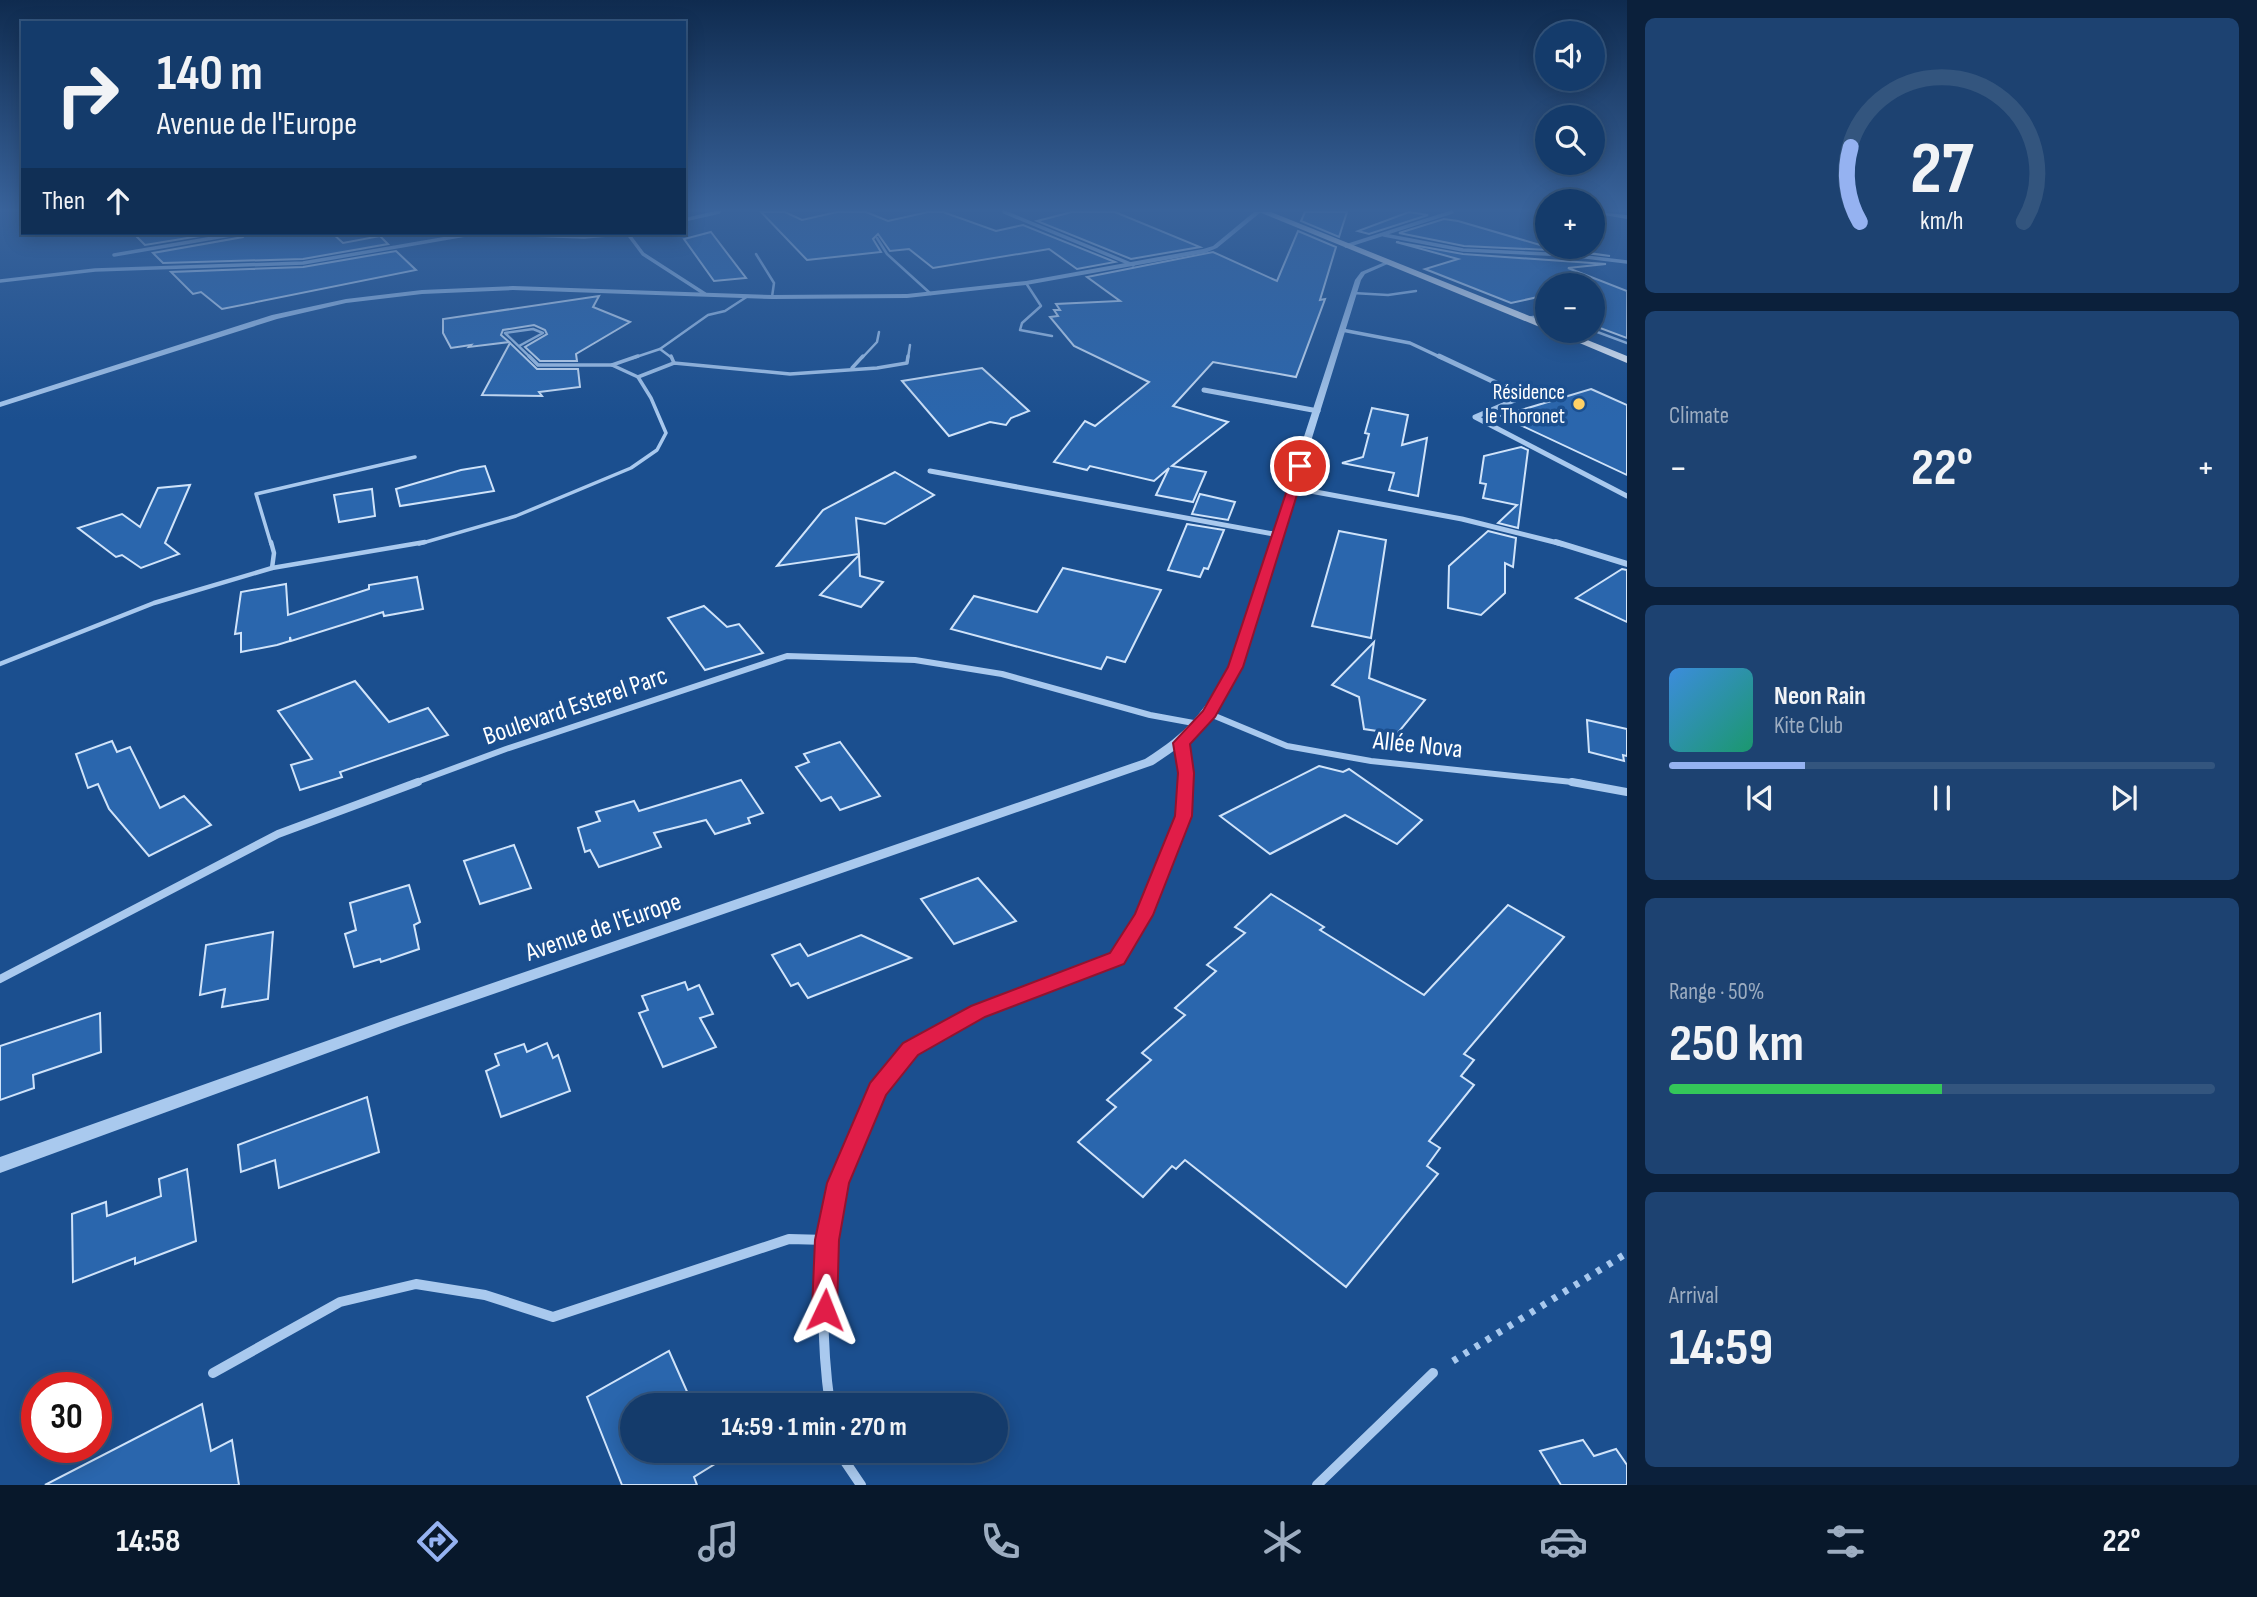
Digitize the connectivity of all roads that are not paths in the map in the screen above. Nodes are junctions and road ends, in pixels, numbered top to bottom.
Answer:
1 (686, 281) edge
2 (773, 281) edge
3 (917, 281) edge
4 (1036, 281) edge
5 (1359, 281) edge
6 (1433, 281) edge
7 (1026, 283) junction
8 (1416, 291) dead end
9 (1353, 293) junction
10 (705, 294) junction
11 (931, 294) junction
12 (748, 296) junction
13 (772, 297) junction
14 (1535, 317) edge
15 (1525, 318) junction
16 (1535, 322) edge
17 (1342, 330) junction
18 (879, 332) dead end
19 (1605, 335) edge
20 (1052, 336) dead end
21 (1585, 343) edge
22 (1627, 343) edge
23 (910, 345) dead end
24 (519, 346) junction
25 (660, 349) junction
26 (1627, 360) edge
27 (674, 363) junction
28 (612, 365) junction
29 (852, 368) junction
30 (638, 377) junction
31 (1204, 390) dead end
32 (0, 405) edge
33 (1318, 411) junction
34 (415, 457) dead end
35 (930, 471) dead end
36 (1294, 488) junction
37 (1627, 496) edge
38 (1279, 535) junction
39 (1627, 564) edge
40 (272, 568) junction
41 (0, 664) edge
42 (1204, 719) junction
43 (1181, 743) junction
44 (1627, 792) edge
45 (0, 979) edge
46 (0, 1165) edge
47 (827, 1240) junction
48 (213, 1373) dead end
49 (1433, 1373) road end
50 (828, 1393) edge
51 (846, 1463) edge
52 (861, 1485) edge
53 (1317, 1485) edge

1 - 10 street
2 - 13 lane
3 - 11 lane
4 - 7 street
5 - 9 street
6 - 15 main road
7 - 11 street
7 - 20 lane
8 - 9 lane
9 - 17 street
10 - 12 street
10 - 32 street
11 - 13 street
12 - 13 street
12 - 25 lane
14 - 15 lane
15 - 16 main road
17 - 33 street
17 - 37 street
18 - 29 lane
19 - 22 lane
21 - 26 main road
23 - 29 lane
24 - 24 lane
24 - 28 lane
25 - 27 lane
25 - 28 lane
27 - 29 lane
27 - 30 lane
28 - 30 lane
30 - 40 lane
31 - 33 street
33 - 36 street
34 - 40 lane
35 - 38 street
36 - 38 street
36 - 39 street
38 - 42 street
40 - 41 lane
42 - 43 street, Avenue de l'Europe
42 - 44 street, Allée Nova
42 - 45 street, Boulevard Esterel Parc
43 - 46 street, Avenue de l'Europe
43 - 47 street
47 - 48 street
47 - 50 street
49 - 53 street
51 - 52 street

